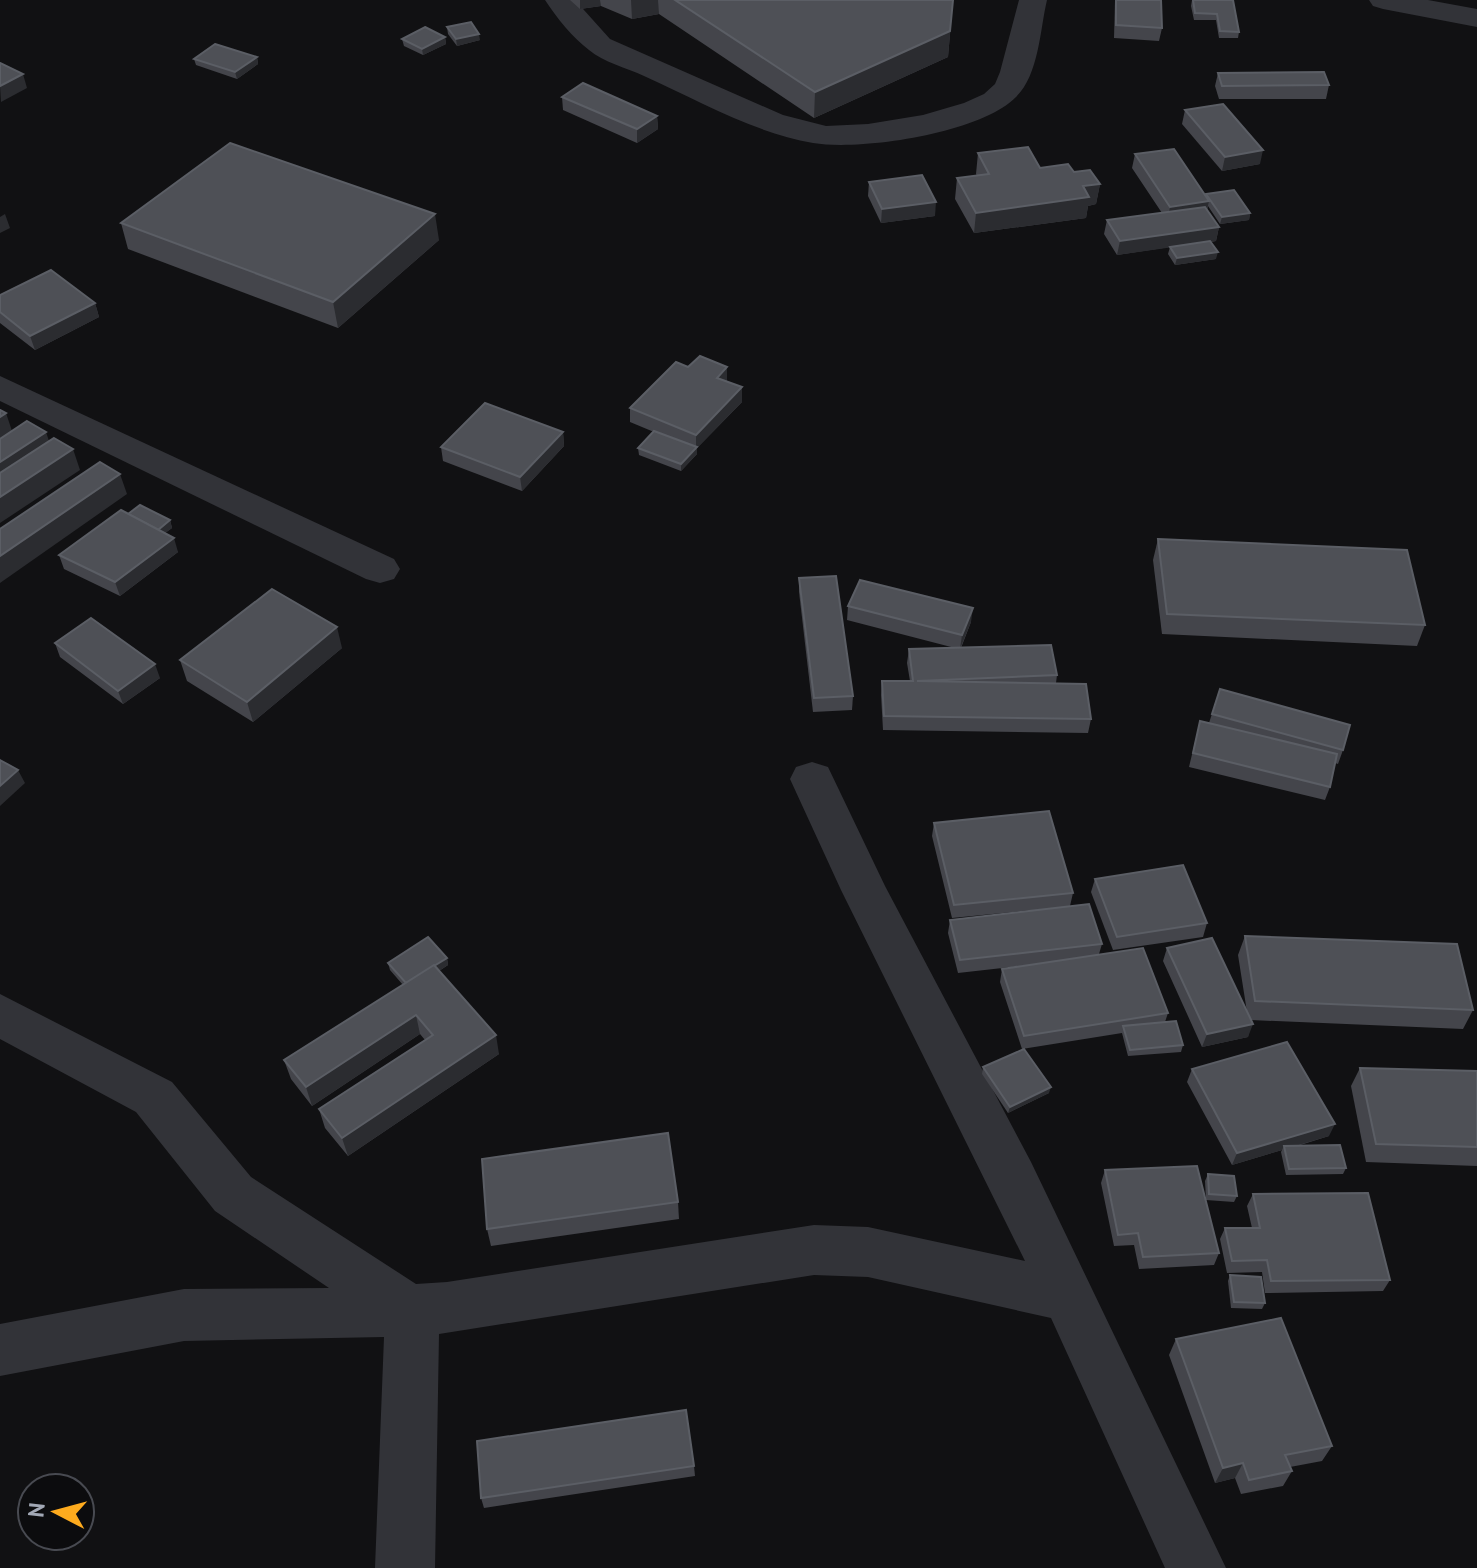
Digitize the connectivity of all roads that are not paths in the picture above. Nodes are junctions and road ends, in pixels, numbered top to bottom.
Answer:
1 (559, 0) edge
2 (1033, 0) edge
3 (1383, 0) edge
4 (1477, 18) edge
5 (0, 387) edge
6 (380, 569) dead end
7 (812, 779) dead end
8 (0, 1015) edge
9 (1068, 1296) junction
10 (412, 1312) junction
11 (0, 1350) edge
12 (405, 1568) edge
13 (1196, 1568) edge

1 - 2 street
3 - 4 street
5 - 6 street
7 - 9 street
8 - 10 street
9 - 10 street
9 - 13 street
10 - 11 street
10 - 12 street

